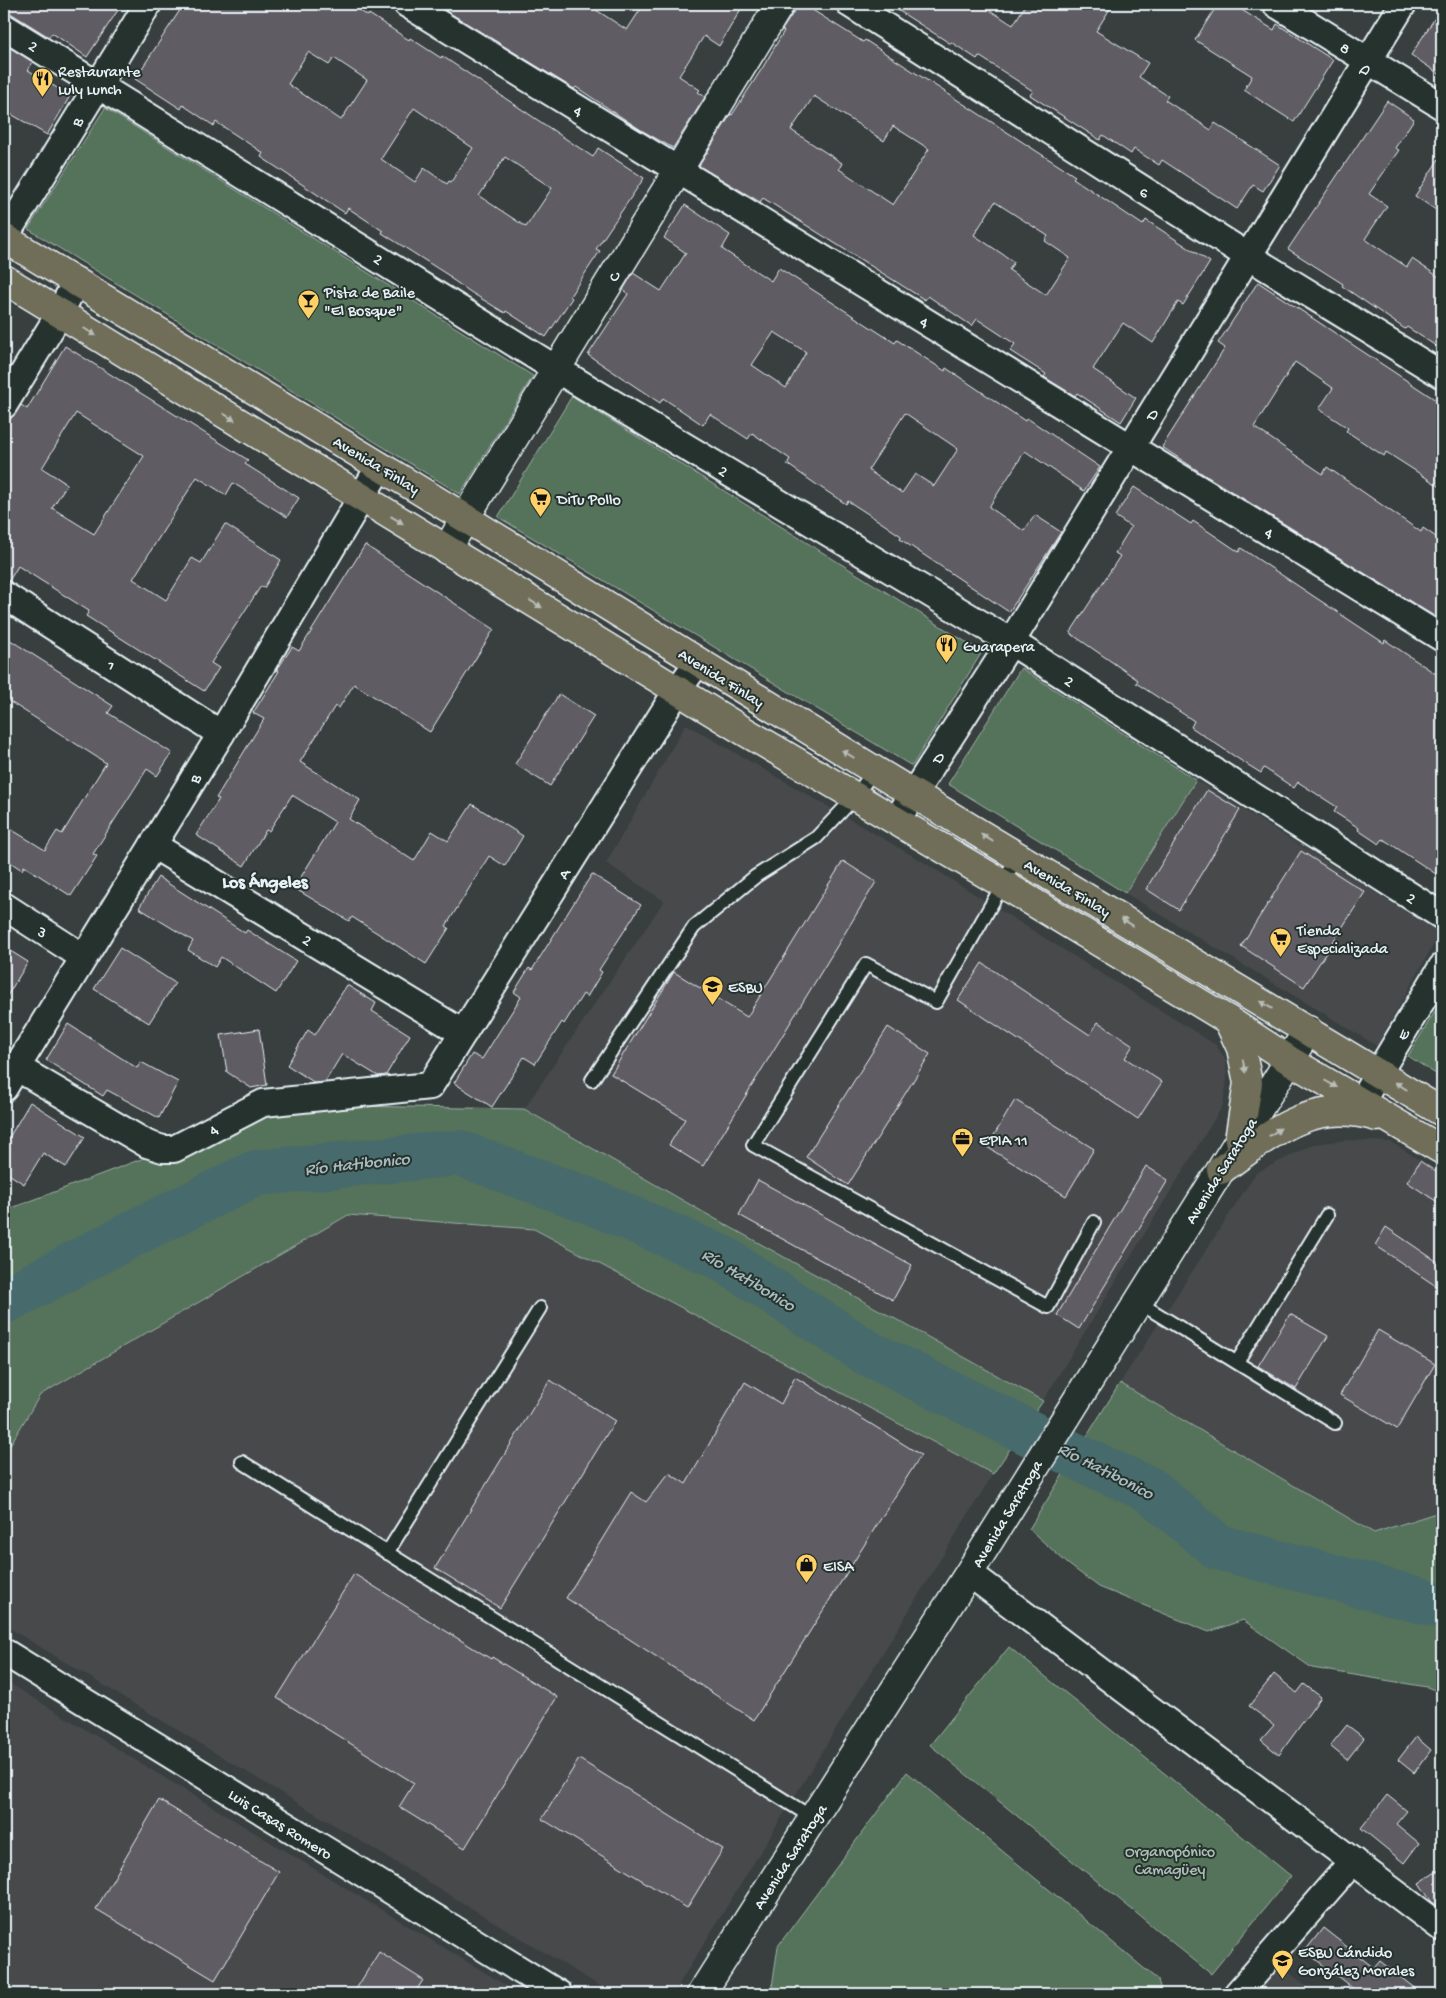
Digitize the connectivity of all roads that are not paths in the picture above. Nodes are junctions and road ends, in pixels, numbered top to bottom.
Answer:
1 (148, 4) edge
2 (408, 4) edge
3 (780, 4) edge
4 (850, 4) edge
5 (1276, 4) edge
6 (1403, 4) edge
7 (4, 27) edge
8 (1368, 61) junction
9 (98, 84) junction
10 (1442, 106) edge
11 (678, 170) junction
12 (4, 238) edge
13 (1248, 256) junction
14 (4, 279) edge
15 (76, 282) junction
16 (60, 313) junction
17 (556, 369) junction
18 (1442, 375) edge
19 (4, 405) edge
20 (1131, 446) junction
21 (380, 466) junction
22 (361, 499) junction
23 (465, 518) junction
24 (447, 550) junction
25 (4, 595) edge
26 (1442, 638) edge
27 (1010, 642) junction
28 (698, 662) junction
29 (677, 691) junction
30 (221, 734) junction
31 (874, 770) junction
32 (914, 794) junction
33 (855, 797) junction
34 (896, 822) junction
35 (153, 844) junction
36 (1017, 856) junction
37 (1003, 884) junction
38 (4, 906) edge
39 (1442, 916) edge
40 (83, 957) junction
41 (1442, 967) edge
42 (1228, 1020) junction
43 (1308, 1030) junction
44 (463, 1033) junction
45 (1289, 1060) junction
46 (1378, 1072) junction
47 (10, 1078) edge
48 (592, 1080) dead end
49 (430, 1086) joint
50 (1361, 1102) junction
51 (1442, 1112) edge
52 (1400, 1124) junction
53 (1239, 1140) junction
54 (1442, 1150) edge
55 (1221, 1170) junction
56 (1327, 1215) dead end
57 (1094, 1222) dead end
58 (1138, 1302) junction
59 (540, 1308) dead end
60 (1237, 1362) junction
61 (1335, 1423) dead end
62 (242, 1462) dead end
63 (388, 1553) junction
64 (969, 1574) junction
65 (4, 1652) edge
66 (813, 1818) junction
67 (1353, 1861) junction
68 (1442, 1928) edge
69 (559, 1994) edge
70 (701, 1994) edge
71 (1237, 1994) edge

1 - 9 street, B
2 - 11 street, 4
3 - 11 main road, C
4 - 13 street, 6
5 - 8 street, 8
6 - 8 street, D
7 - 9 street, 2
8 - 10 street, 8
8 - 13 street, D
9 - 12 street, B
9 - 17 street, 2
11 - 17 main road, C
11 - 20 street, 4
12 - 15 main road, Avenida Finlay
13 - 18 street, 6
13 - 20 street, D
14 - 16 main road, Avenida Finlay
15 - 16 street
15 - 21 main road, Avenida Finlay
16 - 19 street
16 -> 22 main road, Avenida Finlay
17 - 23 main road, C
17 - 27 street, 2
20 - 26 street, 4
20 - 27 street, D
21 - 22 street, B
21 - 23 main road, Avenida Finlay
22 -> 24 main road, Avenida Finlay
22 - 30 street, B
23 - 24 main road, C
23 - 28 main road, Avenida Finlay
24 -> 29 main road, Avenida Finlay
25 - 30 street, 1
27 - 32 street, D
27 - 39 street, 2
28 - 29 street, A
31 -> 28 main road, Avenida Finlay
29 - 33 main road, Avenida Finlay
29 - 44 street, A
30 - 35 street, B
31 - 32 main road, Avenida Finlay
31 - 33 lane
32 - 34 street, D
36 -> 32 main road, Avenida Finlay
33 - 34 main road, Avenida Finlay
33 - 48 lane
34 - 37 main road, Avenida Finlay
35 - 40 street, B
35 - 44 street, 2
36 - 37 lane
43 -> 36 main road, Avenida Finlay
37 - 42 main road, Avenida Finlay
37 - 57 lane
38 - 40 street, 3
40 - 47 street, B
41 - 46 street, E
42 - 45 main road, Avenida Finlay
42 -> 53 main road
43 - 45 main road, Avenida Saratoga
43 - 46 main road, Avenida Finlay
44 - 49 street, A
45 -> 50 main road, Avenida Finlay
45 - 53 main road, Avenida Saratoga
46 - 50 street, E
51 -> 46 main road, Avenida Finlay
47 - 49 street, 4
50 - 52 main road, Avenida Finlay
52 - 54 main road, Avenida Finlay
55 -> 52 main road
53 - 55 main road, Avenida Saratoga
55 - 58 main road, Avenida Saratoga
56 - 60 lane
58 - 60 lane
58 - 64 main road, Avenida Saratoga
59 - 63 lane
60 - 61 lane
62 - 63 lane
63 - 66 lane
64 - 66 main road, Avenida Saratoga
64 - 67 street
65 - 69 street, Luis Casas Romero
66 - 70 main road, Avenida Saratoga
67 - 68 street
67 - 71 street

